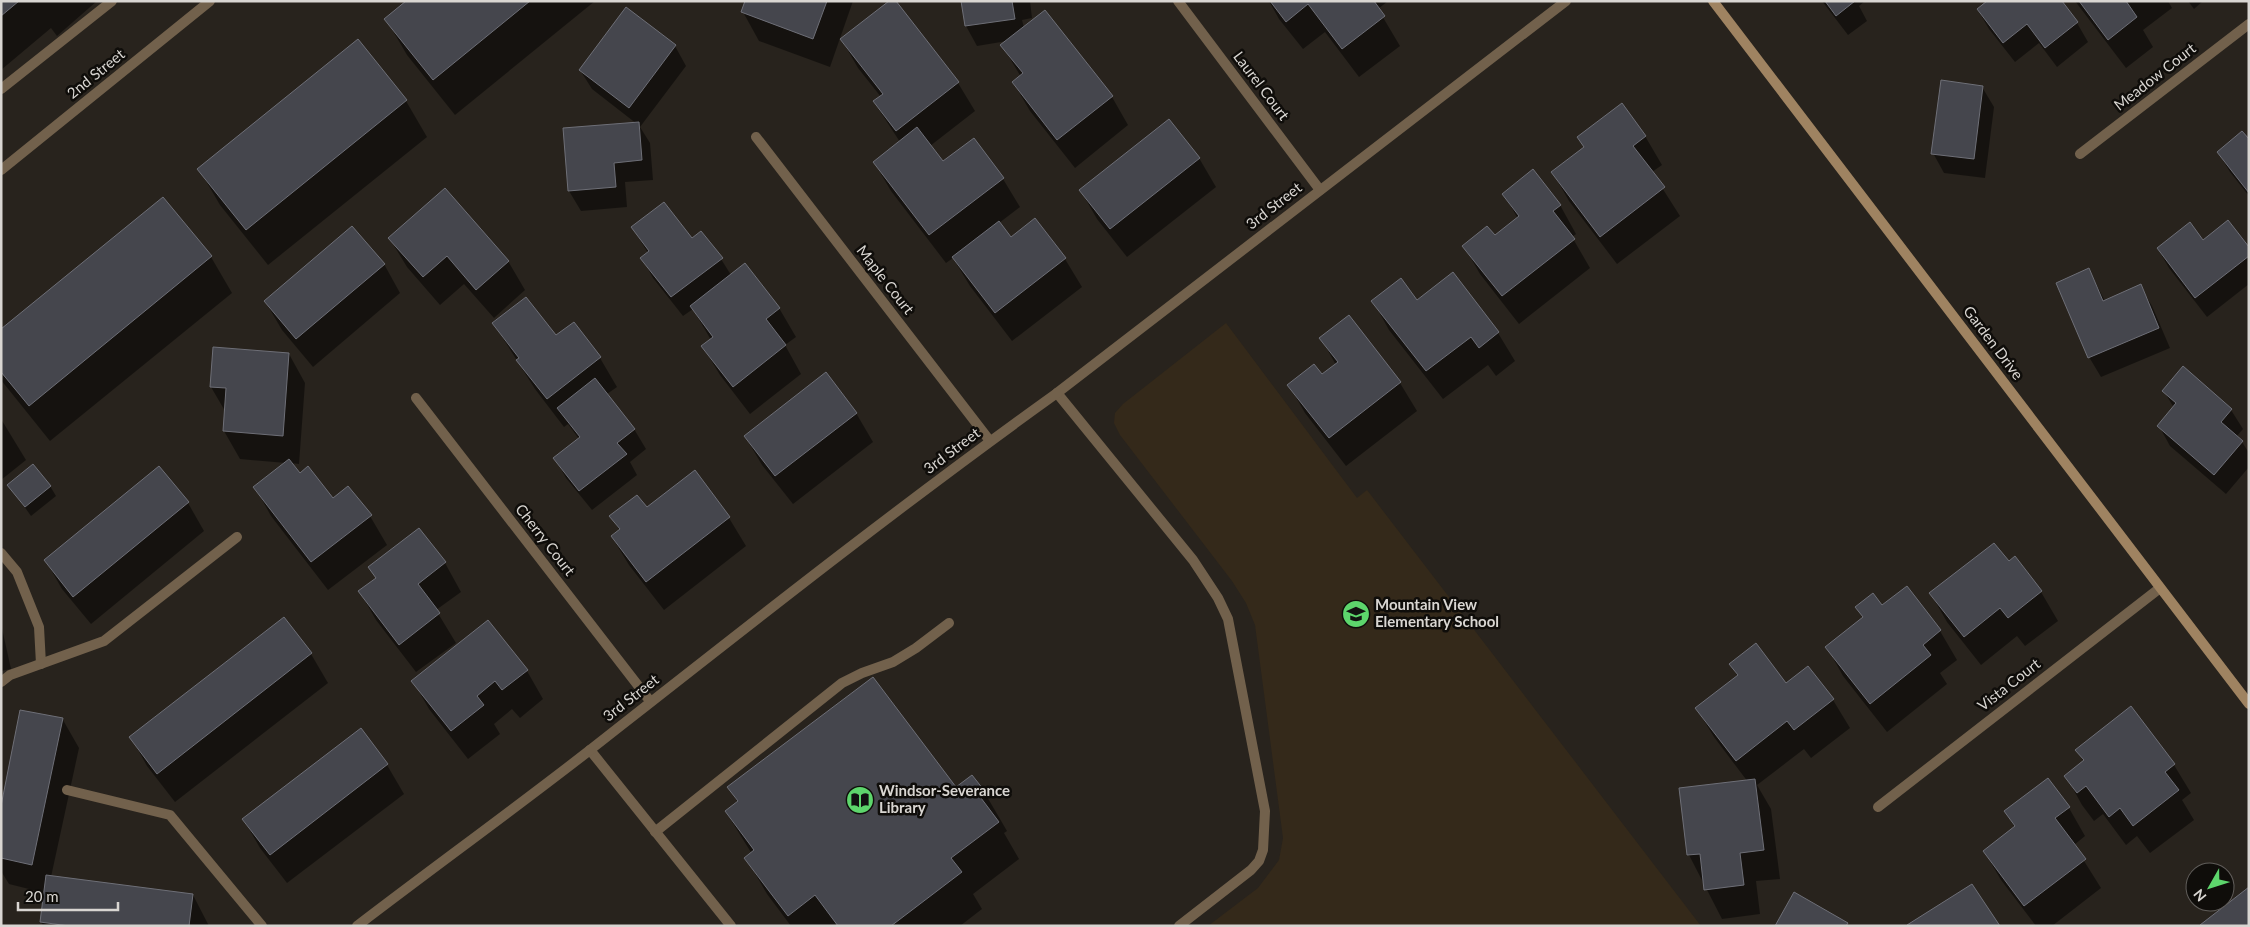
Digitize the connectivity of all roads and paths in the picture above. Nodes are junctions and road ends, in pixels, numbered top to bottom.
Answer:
1 (112, 1) edge
2 (210, 1) edge
3 (1178, 1) edge
4 (1566, 1) edge
5 (1713, 1) edge
6 (2249, 24) edge
7 (1, 89) edge
8 (756, 137) dead end
9 (2080, 154) dead end
10 (1, 170) edge
11 (1320, 190) junction
12 (1057, 393) junction
13 (416, 398) dead end
14 (990, 442) junction
15 (237, 537) dead end
16 (1, 553) edge
17 (2160, 588) junction
18 (949, 622) dead end
19 (41, 664) junction
20 (1, 682) edge
21 (650, 701) junction
22 (2249, 704) edge
23 (590, 750) junction
24 (67, 790) dead end
25 (1878, 807) dead end
26 (655, 832) junction
27 (262, 926) edge
28 (357, 926) edge
29 (731, 926) edge
30 (1179, 926) edge

1 - 7 street
2 - 10 street, 2nd Street
3 - 11 street, Laurel Court
4 - 11 street, 3rd Street
5 - 17 street, Garden Drive
6 - 9 street, Meadow Court
8 - 14 street, Maple Court
11 - 12 street, 3rd Street
12 - 14 street, 3rd Street
12 - 30 street
13 - 21 street, Cherry Court
14 - 21 street, 3rd Street
15 - 19 street
16 - 19 street
17 - 22 street, Garden Drive
17 - 25 street, Vista Court
18 - 26 street
19 - 20 street
21 - 23 street, 3rd Street
23 - 26 street
23 - 28 street, 3rd Street
24 - 27 street
26 - 29 street

